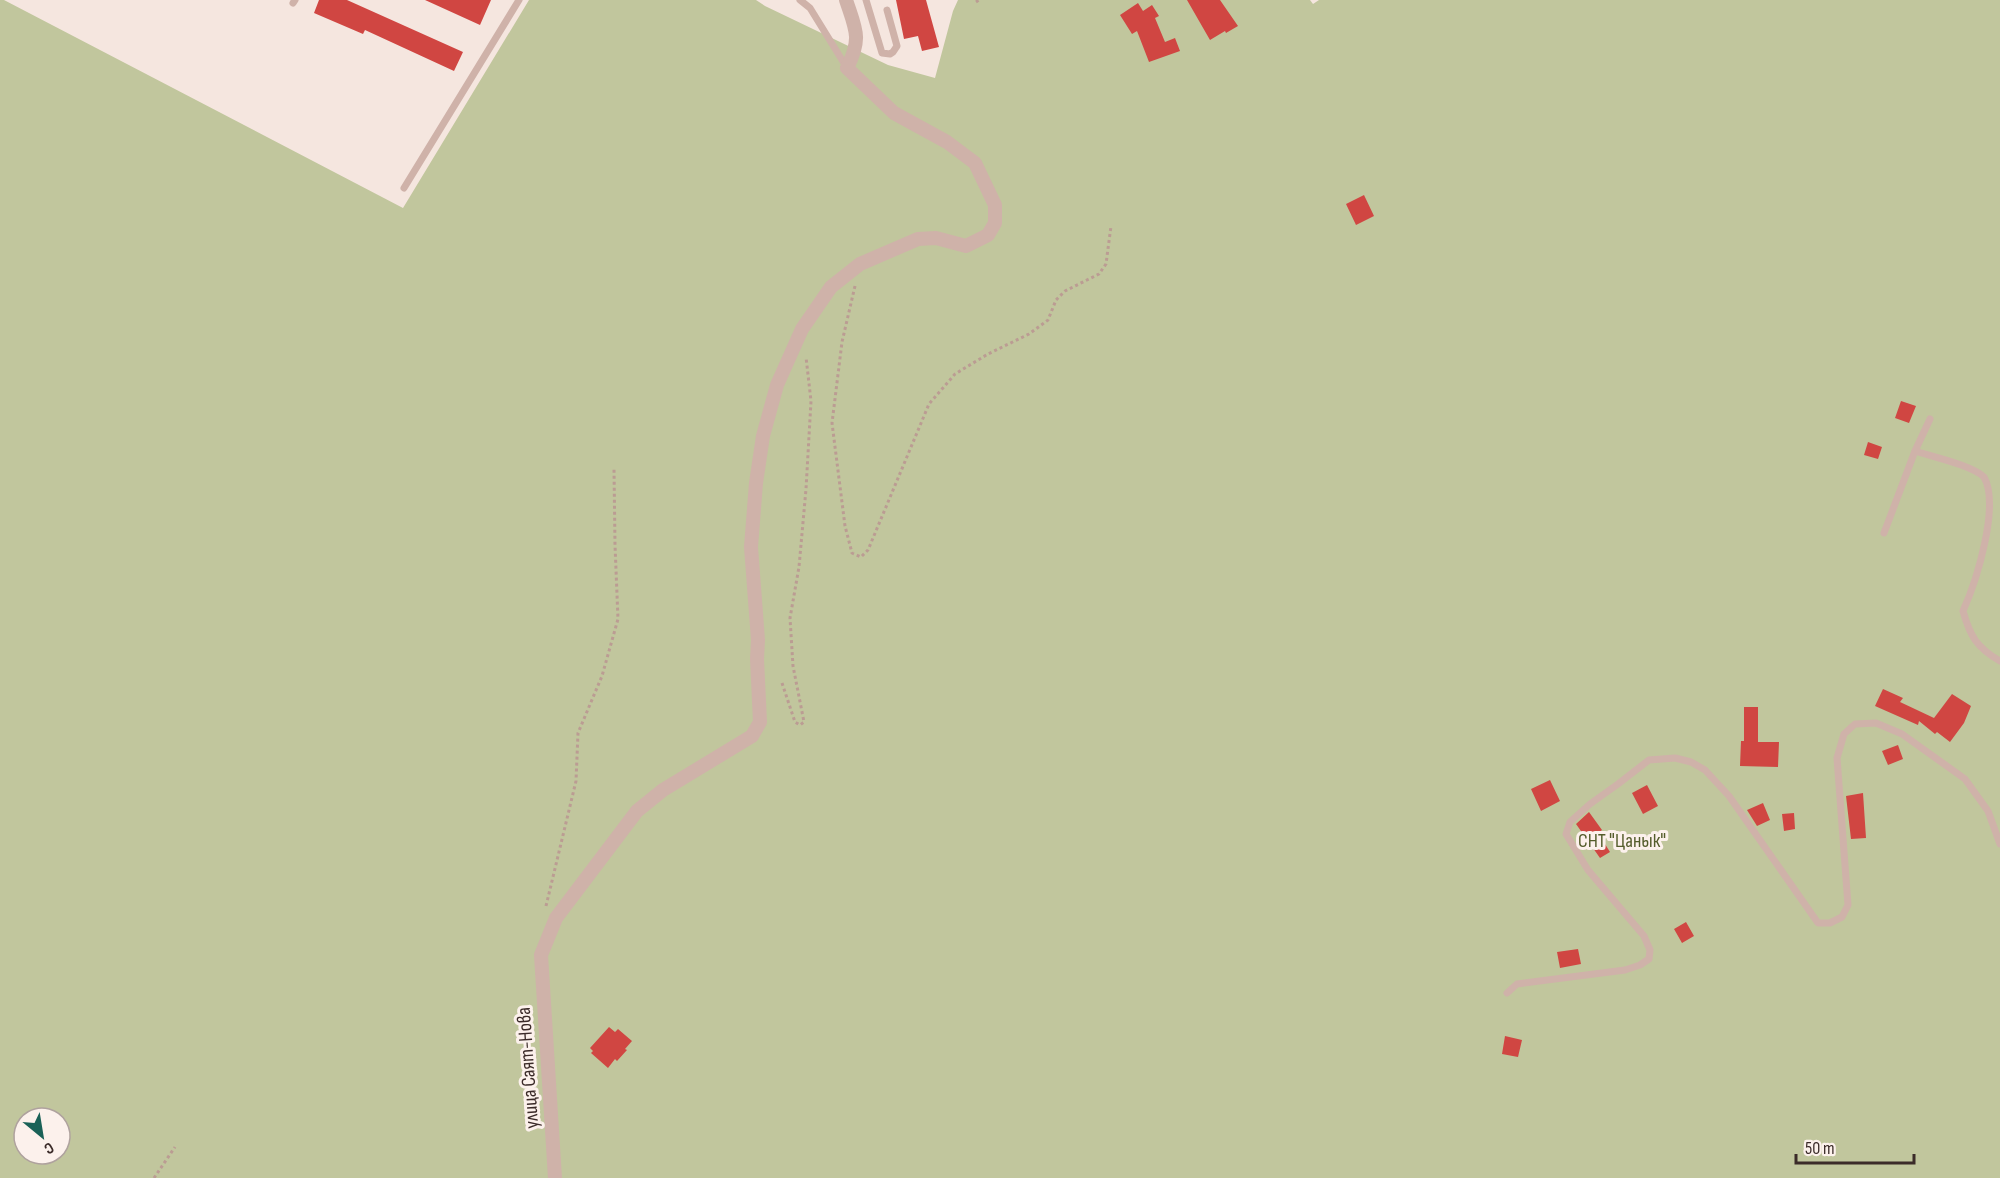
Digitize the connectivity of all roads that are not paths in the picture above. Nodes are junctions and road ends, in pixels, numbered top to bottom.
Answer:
1 (519, 0) edge
2 (800, 0) edge
3 (846, 0) edge
4 (866, 0) edge
5 (887, 10) dead end
6 (847, 68) junction
7 (404, 188) dead end
8 (1930, 419) dead end
9 (1915, 451) junction
10 (1884, 533) dead end
11 (2000, 661) edge
12 (2000, 844) edge
13 (1508, 993) dead end
14 (555, 1178) edge

1 - 7 lane
2 - 6 lane
3 - 6 street
4 - 5 lane
6 - 14 street, улица Саят-Нова
8 - 9 lane
9 - 10 lane
9 - 11 lane
12 - 13 lane

